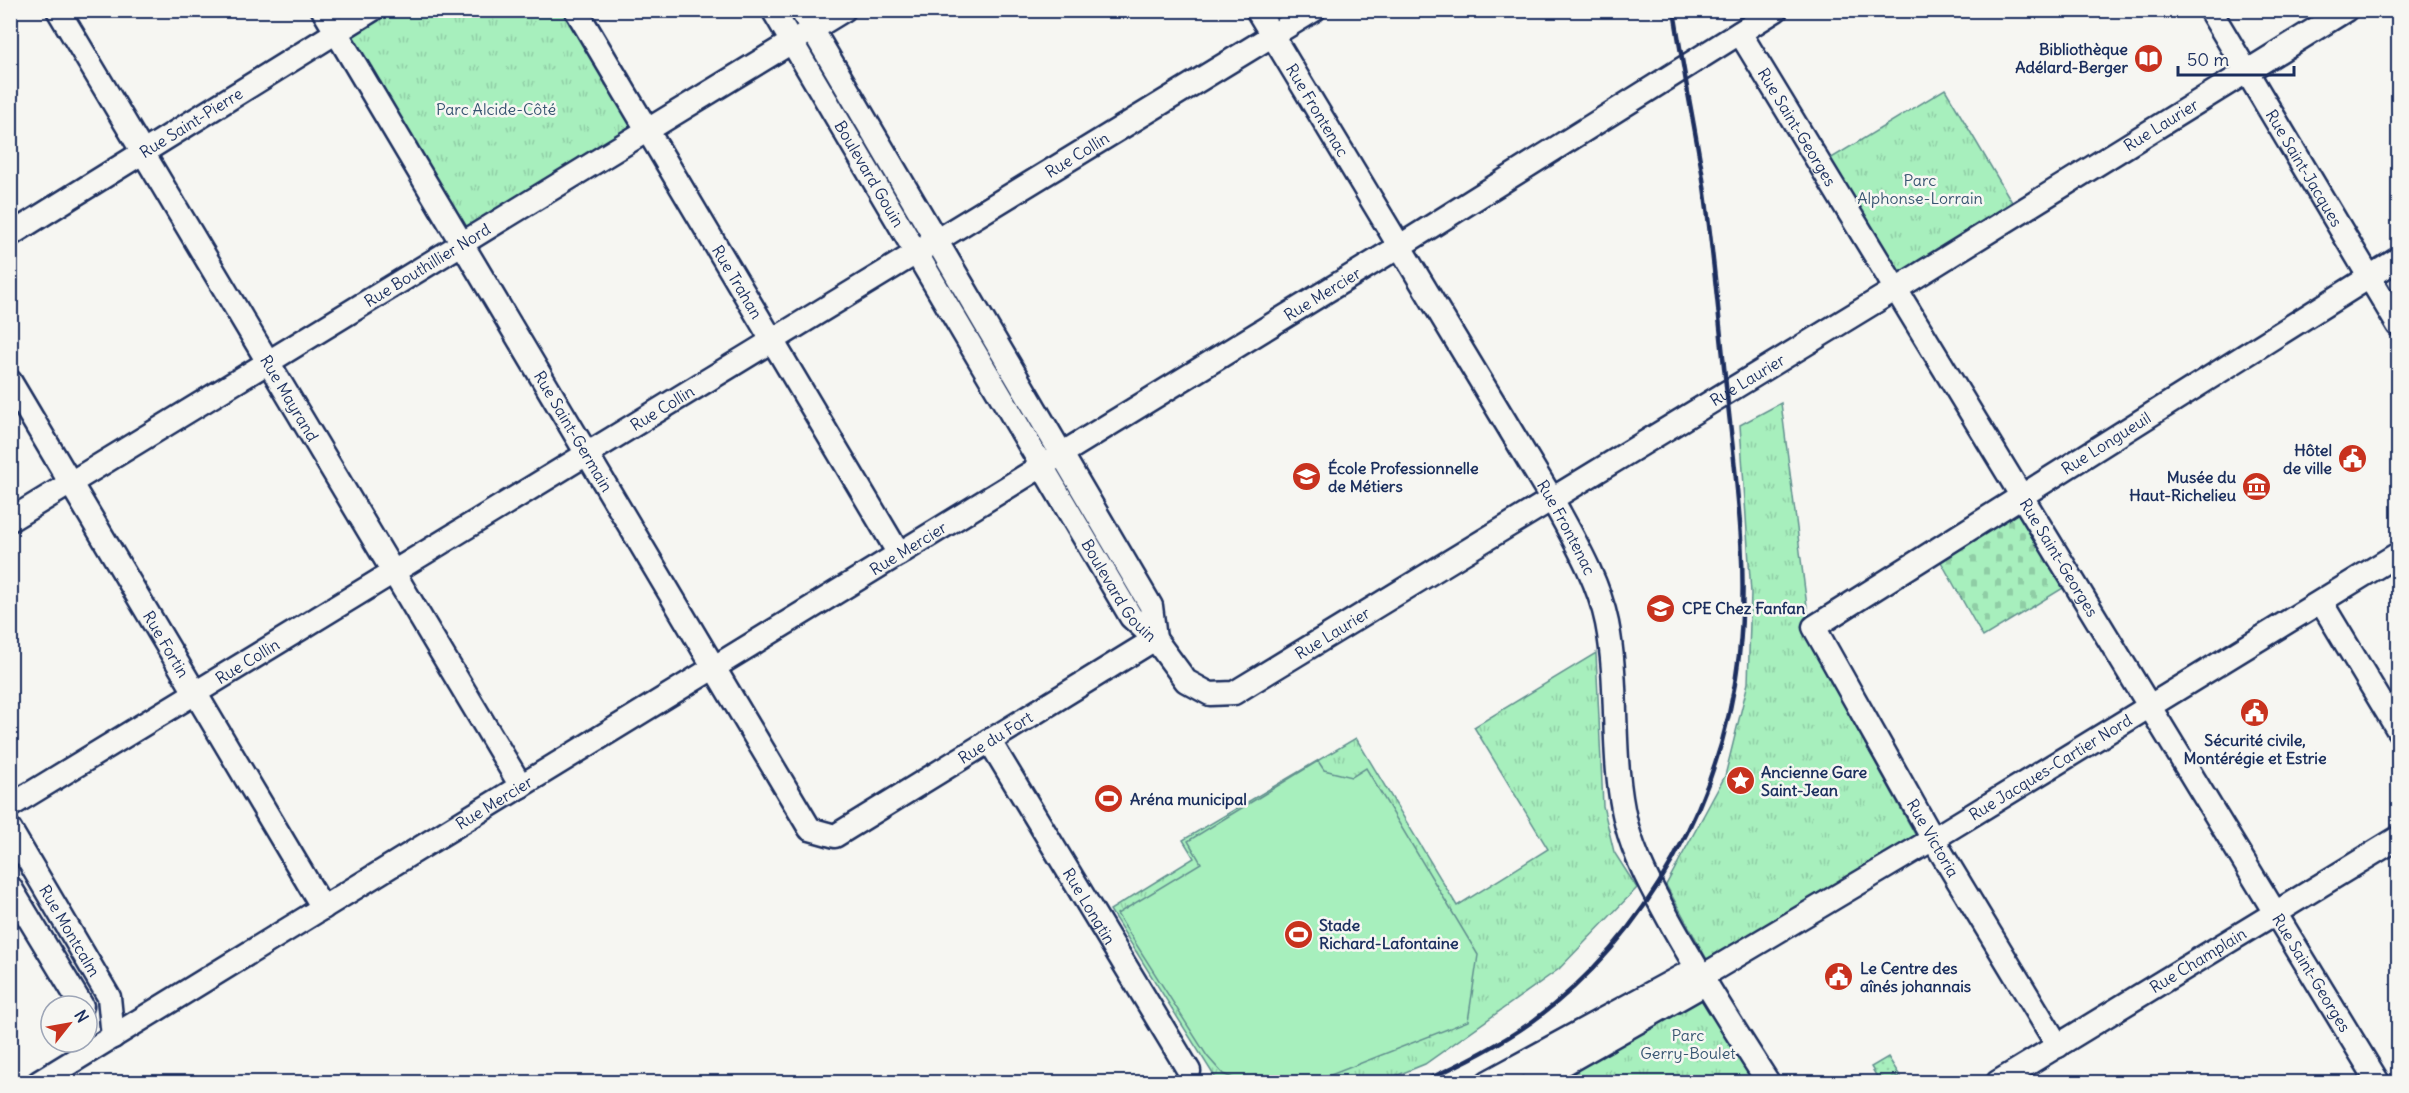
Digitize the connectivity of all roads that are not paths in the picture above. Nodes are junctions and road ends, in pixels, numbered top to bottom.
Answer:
1 (58, 10) edge
2 (323, 10) edge
3 (372, 10) edge
4 (576, 10) edge
5 (773, 10) edge
6 (801, 10) edge
7 (844, 10) edge
8 (1257, 10) edge
9 (1314, 10) edge
10 (1776, 10) edge
11 (2210, 10) edge
12 (2346, 10) edge
13 (813, 30) junction
14 (336, 33) junction
15 (1740, 33) junction
16 (1273, 36) junction
17 (792, 42) junction
18 (2247, 72) junction
19 (648, 131) junction
20 (143, 153) junction
21 (10, 235) edge
22 (936, 240) junction
23 (462, 244) junction
24 (1400, 246) junction
25 (916, 252) junction
26 (2398, 259) edge
27 (2369, 278) junction
28 (1896, 290) junction
29 (2398, 326) edge
30 (772, 340) junction
31 (268, 363) junction
32 (10, 381) edge
33 (586, 454) junction
34 (1052, 460) junction
35 (71, 483) junction
36 (2022, 496) junction
37 (1552, 499) junction
38 (10, 520) edge
39 (899, 554) junction
40 (2398, 554) edge
41 (393, 572) junction
42 (2321, 602) junction
43 (1814, 627) joint
44 (1155, 639) junction
45 (713, 668) junction
46 (195, 693) junction
47 (2149, 706) junction
48 (2398, 730) edge
49 (989, 740) junction
50 (521, 786) junction
51 (10, 806) edge
52 (10, 829) edge
53 (835, 836) joint
54 (2398, 838) edge
55 (1933, 839) junction
56 (10, 886) edge
57 (323, 908) junction
58 (2275, 913) junction
59 (1701, 977) junction
60 (75, 994) edge
61 (99, 1023) edge
62 (113, 1037) junction
63 (2058, 1046) junction
64 (1189, 1071) dead end
65 (39, 1083) edge
66 (1488, 1083) edge
67 (1532, 1083) edge
68 (1768, 1083) edge
69 (1998, 1083) edge
70 (2378, 1083) edge

1 - 20 street, Rue Mayrand
2 - 14 street, Rue Saint-Germain
3 - 14 street, Rue Saint-Pierre
4 - 19 street, Rue Trahan
5 - 17 street, Boulevard Gouin
6 - 13 street, Boulevard Gouin
7 - 13 street, Rue Bouthillier Nord
8 - 16 street, Rue Frontenac
9 - 16 street, Rue Collin
10 - 15 street, Rue Mercier
11 - 18 street, Rue Saint-Jacques
12 - 18 street, Rue Laurier
13 - 17 street, Rue Bouthillier Nord
13 - 22 street, Boulevard Gouin
14 - 20 street, Rue Saint-Pierre
14 - 23 street, Rue Saint-Germain
15 - 24 street, Rue Mercier
15 - 28 street, Rue Saint-Georges
16 - 22 street, Rue Collin
16 - 24 street, Rue Frontenac
17 - 19 street, Rue Bouthillier Nord
17 - 25 street, Boulevard Gouin
18 - 27 street, Rue Saint-Jacques
18 - 28 street, Rue Laurier
19 - 23 street, Rue Bouthillier Nord
19 - 30 street, Rue Trahan
20 - 21 street, Rue Saint-Pierre
20 - 31 street, Rue Mayrand
22 - 25 street, Rue Collin
22 - 34 street, Boulevard Gouin
23 - 31 street, Rue Bouthillier Nord
23 - 33 street, Rue Saint-Germain
24 - 34 street, Rue Mercier
24 - 37 street, Rue Frontenac
25 - 30 street, Rue Collin
25 - 34 street, Boulevard Gouin
26 - 27 street, Rue Longueuil
27 - 29 street, Rue Saint-Jacques
27 - 36 street, Rue Longueuil
28 - 36 street, Rue Saint-Georges
28 - 37 street, Rue Laurier
30 - 33 street, Rue Collin
30 - 39 street, Rue Trahan
31 - 35 street, Rue Bouthillier Nord
31 - 41 street, Rue Mayrand
32 - 35 street, Rue Fortin
33 - 41 street, Rue Collin
33 - 45 street, Rue Saint-Germain
34 - 39 street, Rue Mercier
34 - 44 street, Boulevard Gouin
35 - 38 street, Rue Bouthillier Nord
35 - 46 street, Rue Fortin
36 - 43 street, Rue Longueuil
36 - 47 street, Rue Saint-Georges
37 - 44 street, Rue Laurier
37 - 59 street, Rue Frontenac
39 - 45 street, Rue Mercier
40 - 42 street, Rue Jacques-Cartier Nord
41 - 46 street, Rue Collin
41 - 50 street, Rue Mayrand
42 - 47 street, Rue Jacques-Cartier Nord
42 - 48 street
43 - 55 street, Rue Victoria
44 - 49 street, Rue du Fort
45 - 50 street, Rue Mercier
45 - 53 street, Rue Saint-Germain
46 - 51 street, Rue Collin
46 - 57 street, Rue Fortin
47 - 55 street, Rue Jacques-Cartier Nord
47 - 58 street, Rue Saint-Georges
49 - 53 street, Rue du Fort
49 - 64 street, Rue Longtin
50 - 57 street, Rue Mercier
52 - 62 street, Rue Montcalm
54 - 58 street, Rue Champlain
55 - 59 street, Rue Jacques-Cartier Nord
55 - 63 street, Rue Victoria
56 - 60 street, Rue Montcalm
57 - 62 street, Rue Mercier
58 - 63 street, Rue Champlain
58 - 70 street, Rue Saint-Georges
59 - 66 street, Rue Jacques-Cartier Nord
59 - 67 street, Rue Jacques-Cartier Nord
59 - 68 street, Rue Frontenac
61 - 62 street
62 - 65 street, Rue Mercier
63 - 69 street, Rue Champlain

